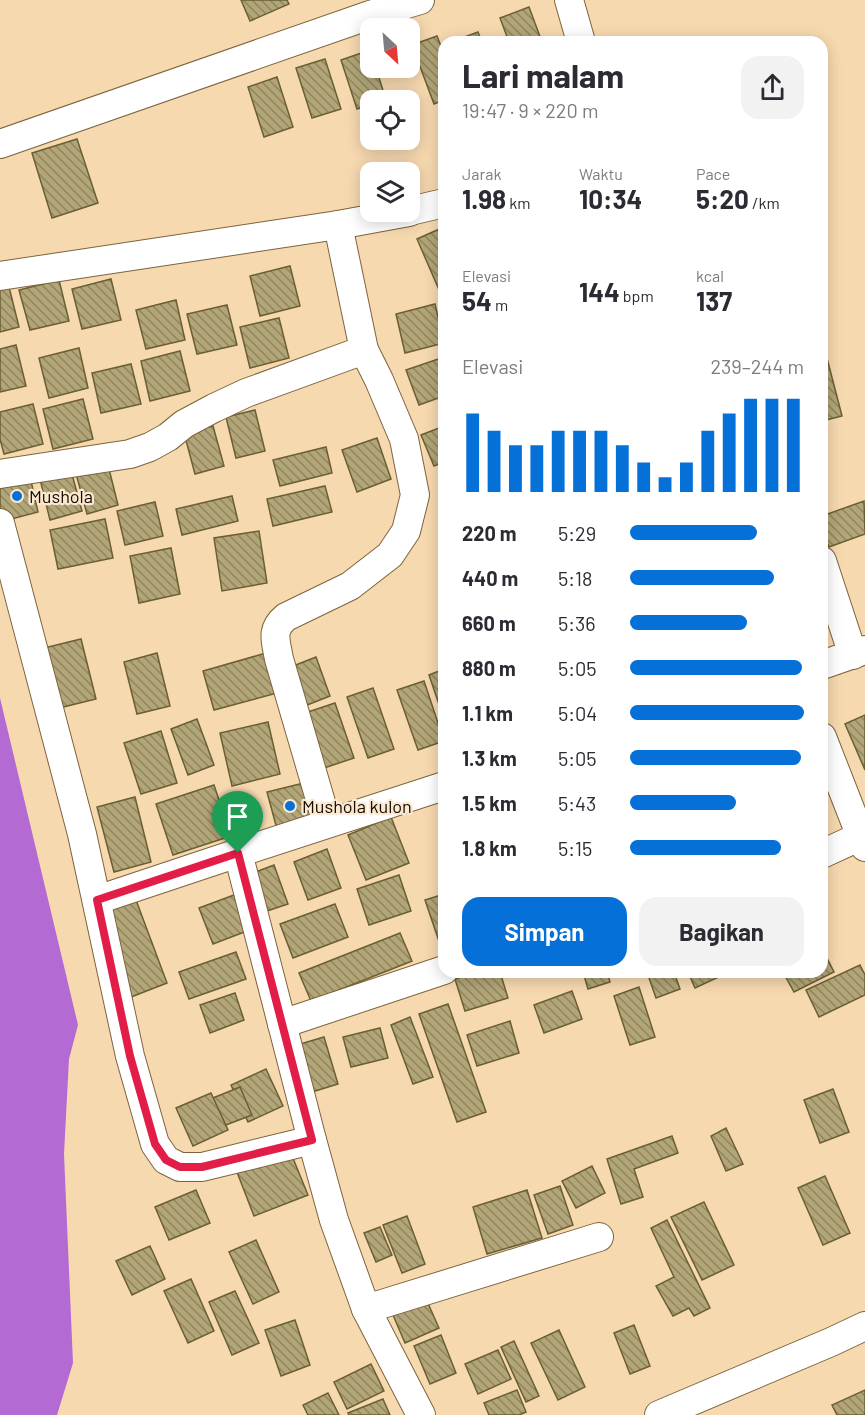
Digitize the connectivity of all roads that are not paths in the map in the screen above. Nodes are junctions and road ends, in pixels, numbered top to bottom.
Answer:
1 (420, 0) edge
2 (569, 0) edge
3 (579, 36) edge
4 (0, 144) edge
5 (438, 204) edge
6 (420, 208) edge
7 (360, 221) edge
8 (338, 225) junction
9 (0, 276) edge
10 (364, 350) junction
11 (0, 474) edge
12 (0, 523) edge
13 (828, 576) edge
14 (859, 653) edge
15 (828, 663) edge
16 (828, 752) edge
17 (438, 788) edge
18 (327, 823) junction
19 (863, 842) edge
20 (828, 852) edge
21 (238, 853) junction
22 (97, 900) junction
23 (438, 972) edge
24 (282, 1024) junction
25 (312, 1140) junction
26 (599, 1237) dead end
27 (366, 1309) junction
28 (865, 1326) edge
29 (421, 1415) edge
30 (659, 1415) edge

1 - 4 street
2 - 3 street
5 - 6 street
7 - 8 street
8 - 9 street
8 - 10 street
10 - 11 street
10 - 18 street
12 - 22 street
13 - 14 street
14 - 15 street
16 - 19 street
17 - 18 street
18 - 21 street
19 - 20 street
21 - 22 street
21 - 24 street
22 - 25 street
23 - 24 street
24 - 25 street
25 - 27 street
26 - 27 street
27 - 29 street
28 - 30 street

